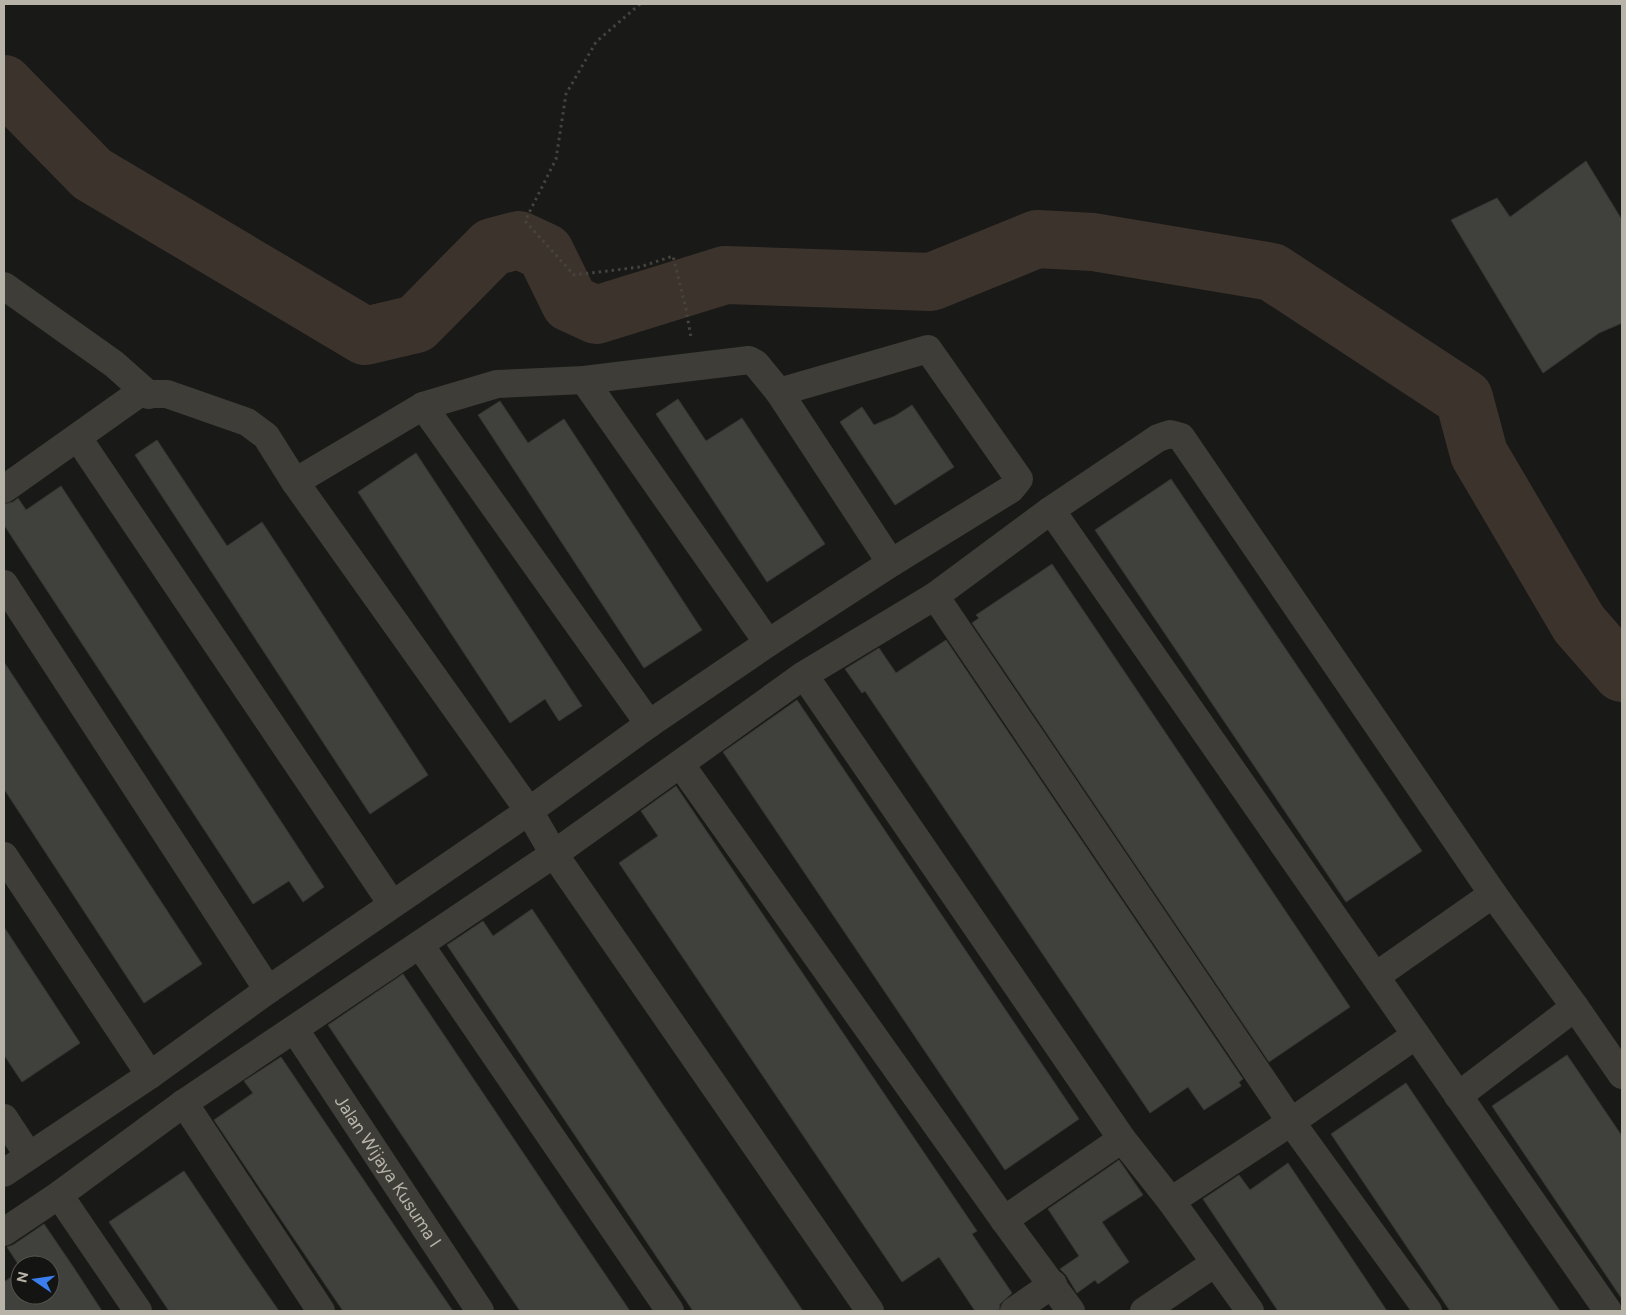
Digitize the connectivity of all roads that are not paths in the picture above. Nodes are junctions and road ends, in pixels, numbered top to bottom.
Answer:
1 (4, 286) edge
2 (584, 380) junction
3 (779, 392) junction
4 (149, 395) junction
5 (423, 406) junction
6 (78, 438) junction
7 (8, 479) edge
8 (295, 482) junction
9 (1051, 510) junction
10 (891, 562) junction
11 (4, 584) edge
12 (935, 596) junction
13 (768, 643) junction
14 (804, 675) junction
15 (649, 724) junction
16 (681, 765) junction
17 (529, 811) junction
18 (554, 854) junction
19 (4, 856) edge
20 (1493, 894) junction
21 (392, 904) junction
22 (420, 945) junction
23 (1376, 976) junction
24 (268, 990) junction
25 (1575, 1007) junction
26 (295, 1030) junction
27 (1416, 1035) junction
28 (150, 1075) junction
29 (1622, 1075) edge
30 (1458, 1096) junction
31 (184, 1103) junction
32 (4, 1118) edge
33 (1291, 1122) junction
34 (1122, 1138) junction
35 (29, 1156) junction
36 (4, 1173) edge
37 (59, 1195) junction
38 (1170, 1201) junction
39 (1004, 1220) junction
40 (4, 1232) edge
41 (1215, 1263) junction
42 (1053, 1284) junction
43 (138, 1311) edge
44 (322, 1311) edge
45 (480, 1311) edge
46 (670, 1311) edge
47 (870, 1311) edge
48 (1014, 1311) edge
49 (1071, 1311) edge
50 (1144, 1311) edge
51 (1250, 1311) edge
52 (1428, 1311) edge
53 (1608, 1311) edge

1 - 4 street
2 - 3 street
2 - 5 street
2 - 13 street
3 - 10 street
3 - 10 street
4 - 6 street
4 - 8 street
5 - 8 street
5 - 15 street
6 - 7 street
6 - 21 street
8 - 17 street
9 - 12 street
9 - 20 street
9 - 23 street
10 - 13 street
11 - 24 street
12 - 14 street
12 - 33 street
13 - 15 street
14 - 16 street
14 - 34 street
15 - 17 street
16 - 18 street
16 - 39 street
17 - 18 street
17 - 21 street
18 - 22 street
18 - 47 street
19 - 28 street
20 - 23 street
20 - 25 street
21 - 24 street
22 - 26 street
22 - 46 street
23 - 27 street
24 - 28 street
25 - 29 street
25 - 30 street
26 - 31 street
26 - 45 street, Jalan Wijaya Kusuma I
27 - 30 street
27 - 33 street
28 - 35 street
30 - 53 street
31 - 37 street
31 - 44 street
32 - 35 street
33 - 38 street
33 - 52 street
34 - 38 street
34 - 39 street
35 - 36 street
37 - 40 street
37 - 43 street
38 - 41 street
39 - 42 street
41 - 50 street
41 - 51 street
42 - 48 street
42 - 49 street

